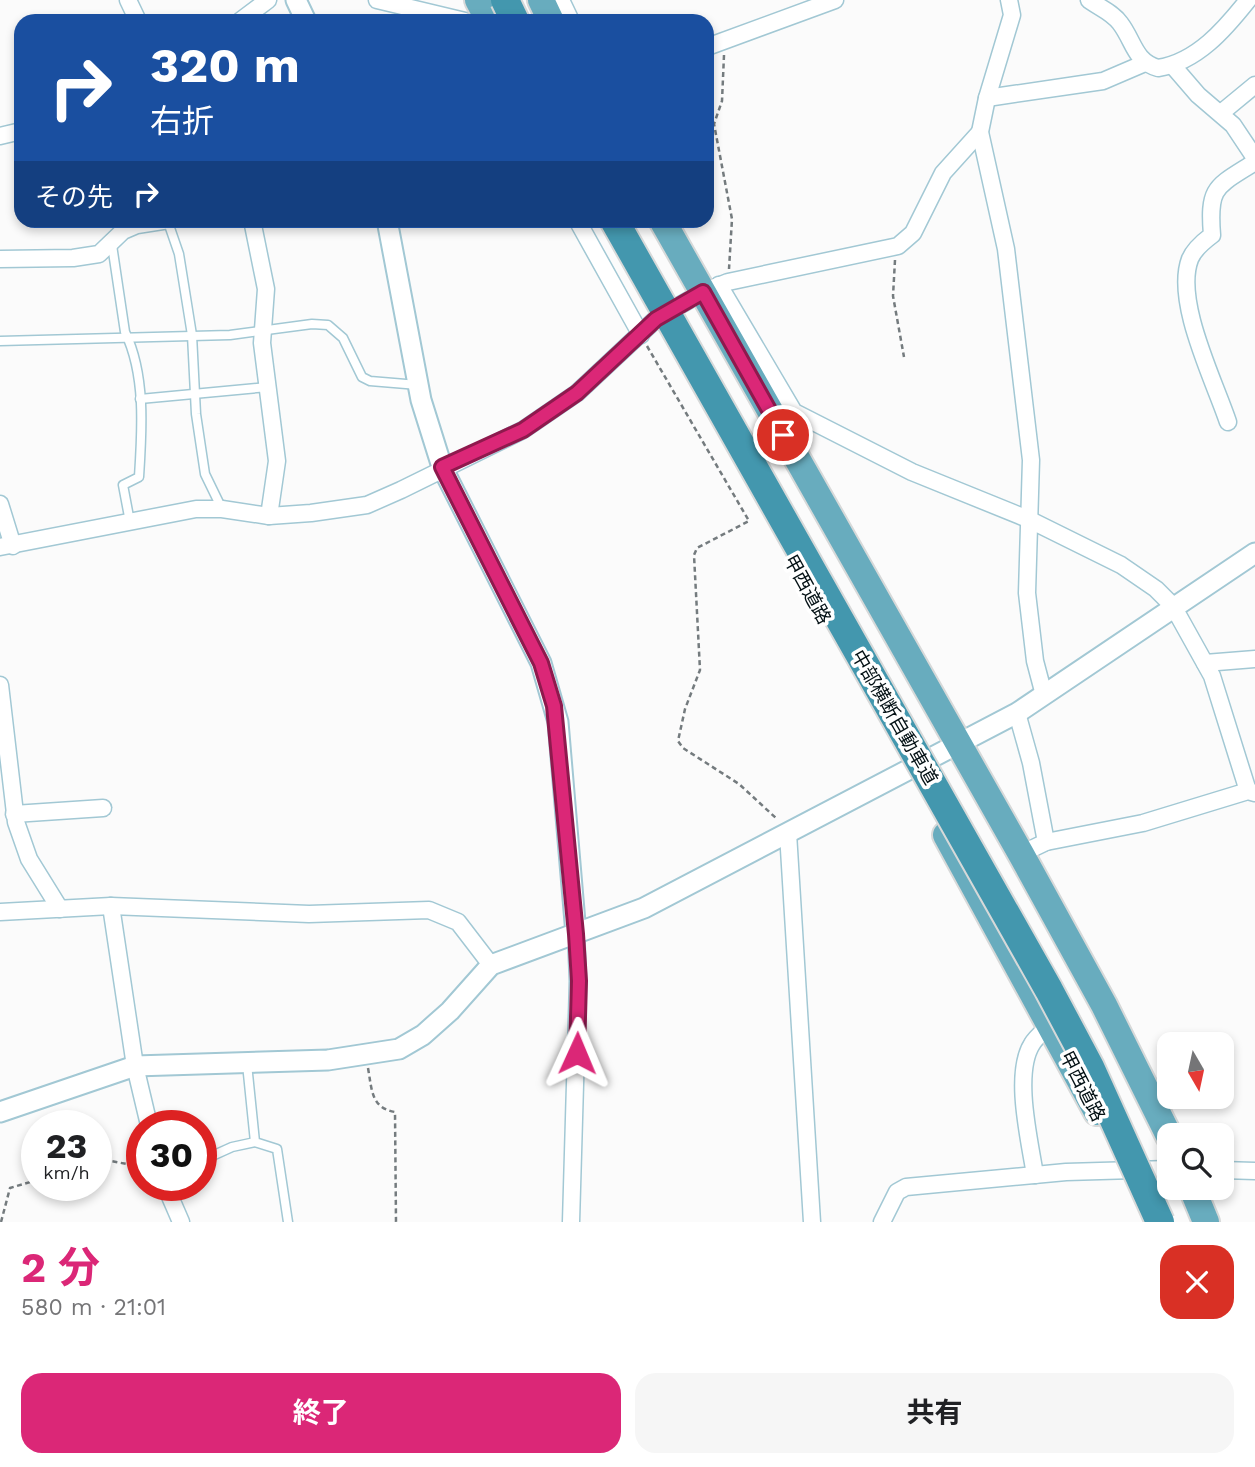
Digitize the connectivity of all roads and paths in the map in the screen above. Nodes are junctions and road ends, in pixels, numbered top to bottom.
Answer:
1 (268, 0) edge
2 (377, 0) edge
3 (519, 0) edge
4 (835, 0) edge
5 (1009, 0) edge
6 (1089, 0) edge
7 (1248, 0) edge
8 (487, 13) edge
9 (249, 14) edge
10 (724, 41) junction
11 (714, 45) edge
12 (1145, 63) junction
13 (1173, 66) junction
14 (1255, 85) edge
15 (986, 99) junction
16 (1221, 113) junction
17 (980, 132) junction
18 (1255, 160) edge
19 (130, 228) edge
20 (171, 228) edge
21 (254, 228) edge
22 (389, 228) edge
23 (582, 228) edge
24 (604, 228) edge
25 (619, 228) edge
26 (630, 228) edge
27 (669, 228) edge
28 (112, 245) junction
29 (898, 246) junction
30 (0, 259) edge
31 (716, 286) junction
32 (649, 327) junction
33 (263, 329) junction
34 (192, 335) junction
35 (128, 338) junction
36 (0, 341) edge
37 (904, 357) dead end
38 (418, 385) junction
39 (268, 387) junction
40 (195, 393) junction
41 (140, 399) junction
42 (1228, 422) dead end
43 (442, 467) junction
44 (0, 504) edge
45 (222, 509) junction
46 (269, 516) junction
47 (1028, 519) junction
48 (130, 522) junction
49 (6, 546) edge
50 (1255, 553) edge
51 (1173, 606) junction
52 (1255, 659) edge
53 (1205, 663) junction
54 (0, 685) edge
55 (1044, 695) junction
56 (1017, 713) junction
57 (958, 745) junction
58 (909, 770) junction
59 (5, 790) edge
60 (1252, 792) edge
61 (103, 808) dead end
62 (14, 814) junction
63 (788, 833) junction
64 (1046, 842) junction
65 (1021, 854) junction
66 (111, 906) junction
67 (60, 909) junction
68 (0, 912) edge
69 (576, 934) junction
70 (491, 965) junction
71 (1051, 1024) junction
72 (366, 1056) junction
73 (246, 1061) junction
74 (135, 1066) junction
75 (145, 1110) edge
76 (0, 1112) edge
77 (1163, 1123) edge
78 (255, 1142) junction
79 (217, 1154) edge
80 (1157, 1169) edge
81 (1124, 1170) junction
82 (1234, 1170) edge
83 (1255, 1171) edge
84 (1035, 1175) junction
85 (21, 1185) edge
86 (1197, 1200) edge
87 (172, 1201) edge
88 (1, 1222) edge
89 (181, 1222) edge
90 (288, 1222) edge
91 (396, 1222) edge
92 (571, 1222) edge
93 (812, 1222) edge
94 (882, 1222) edge
95 (1146, 1222) edge
96 (1160, 1222) edge
97 (1171, 1222) edge
98 (1206, 1222) edge

1 - 9 street
2 - 8 street
3 - 8 street
4 - 10 street
5 - 15 street
6 - 12 street
7 - 13 street
10 - 11 street
10 - 31 path
12 - 13 street
12 - 15 street
13 - 16 street
14 - 16 street
15 - 17 street
16 - 18 street
17 - 29 street
17 - 47 street
18 - 42 street
19 - 28 street
20 - 34 lane
21 - 33 street
22 - 38 street
23 - 32 street
24 - 32 highway, 甲西道路
25 - 96 highway, 中部横断自動車道, bridge
26 - 97 highway, 中部横断自動車道
27 - 31 highway
28 - 30 street
28 - 35 lane
29 - 31 street
29 - 37 path
31 - 32 street
31 - 47 street
31 - 57 highway
32 - 43 street
32 - 58 highway, 甲西道路
32 - 63 path
33 - 34 lane
33 - 38 lane
33 - 39 street
34 - 35 lane
34 - 40 lane
35 - 36 lane
35 - 41 lane
38 - 43 street
39 - 40 lane
39 - 46 street
40 - 41 lane
40 - 45 lane
41 - 48 lane
43 - 46 street
43 - 69 street
44 - 49 street
45 - 46 street
45 - 48 street
47 - 51 street
47 - 55 street
48 - 49 street
50 - 51 street
51 - 53 street
51 - 55 street
52 - 53 street
53 - 60 street
54 - 59 street
55 - 56 street
56 - 57 street
56 - 64 street
57 - 58 street
57 - 65 highway
58 - 63 street
58 - 71 highway, 甲西道路
59 - 62 street
60 - 64 street
61 - 62 street
62 - 67 street
63 - 69 street
63 - 93 street
64 - 65 street
65 - 77 highway
66 - 67 street
66 - 70 street
66 - 74 street
67 - 68 street
69 - 70 street
69 - 92 street
70 - 72 street
71 - 81 highway, 甲西道路
71 - 84 street
72 - 73 street
72 - 91 path
73 - 74 street
73 - 78 lane
74 - 75 street
74 - 76 street
78 - 79 lane
78 - 90 lane
80 - 81 street
81 - 84 street
81 - 95 highway, 甲西道路
82 - 83 street
84 - 94 street
85 - 88 path
86 - 98 highway
87 - 89 street

